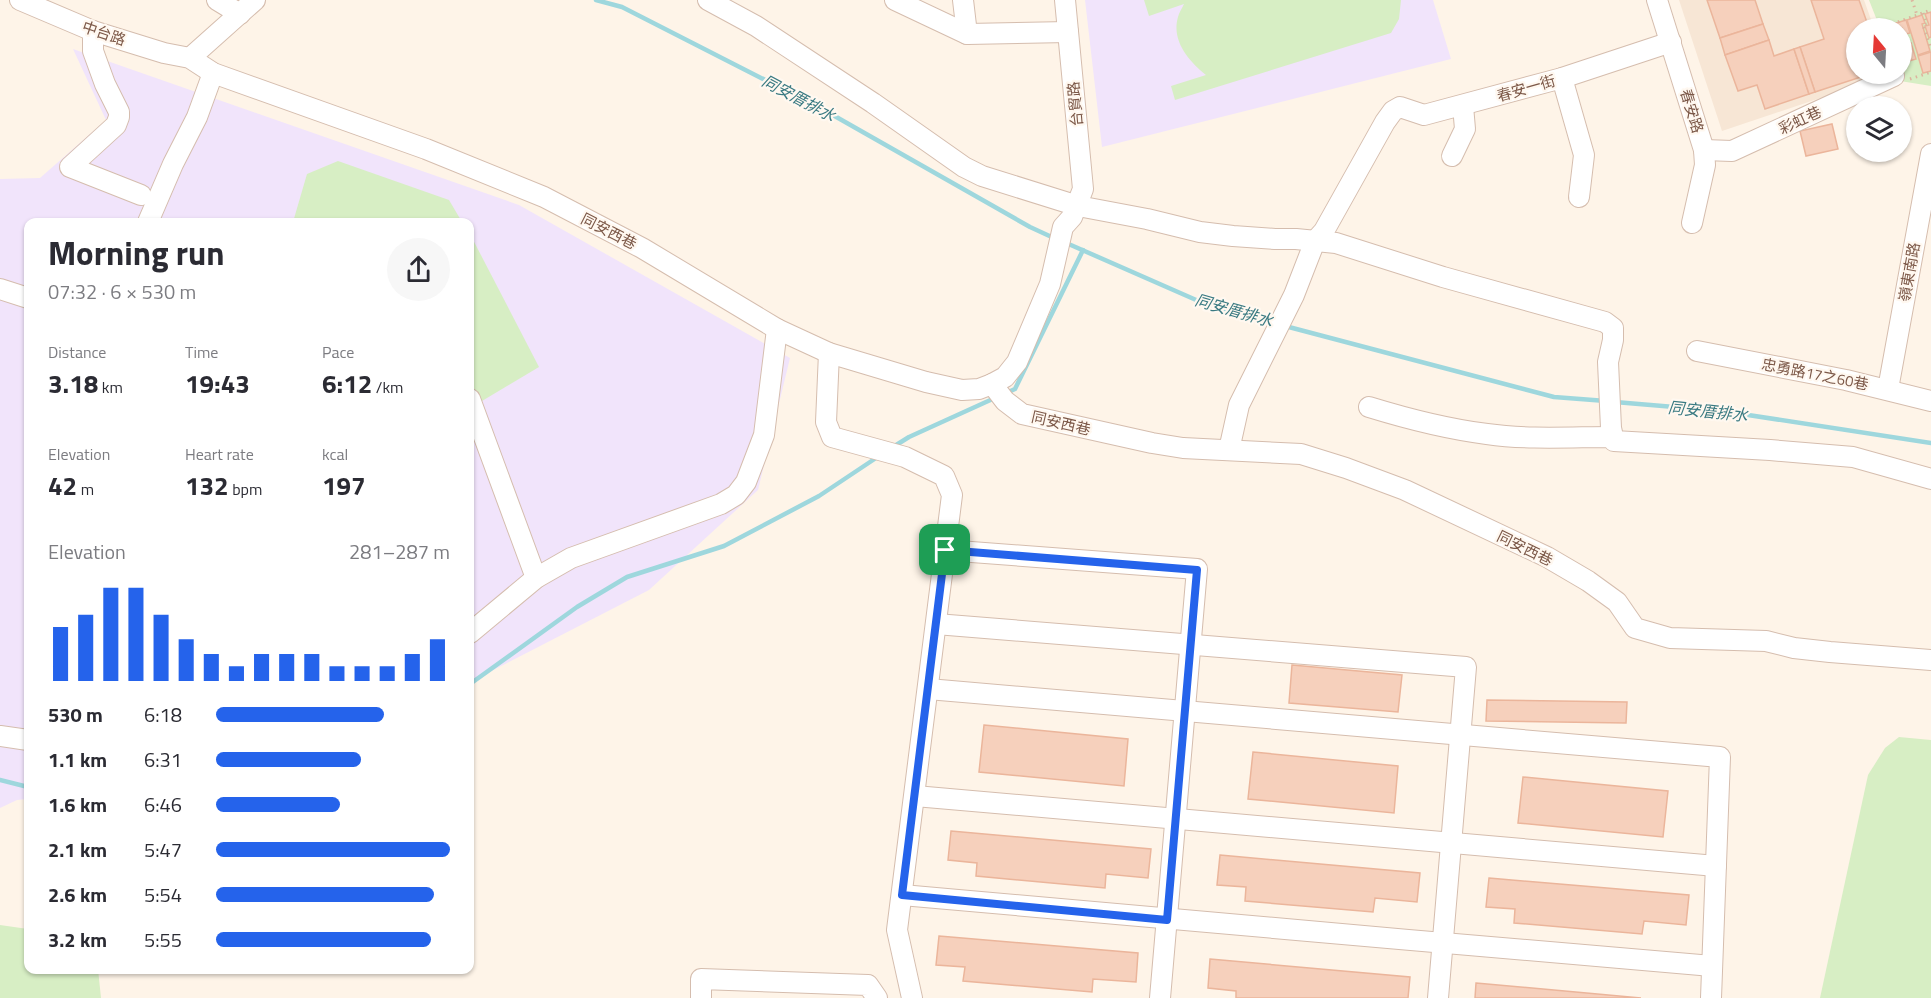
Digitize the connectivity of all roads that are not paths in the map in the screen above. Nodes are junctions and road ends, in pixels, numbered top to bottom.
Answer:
1 (20, 0) edge
2 (217, 0) edge
3 (255, 0) edge
4 (708, 0) edge
5 (894, 0) edge
6 (963, 0) edge
7 (1065, 0) edge
8 (1657, 0) edge
9 (240, 14) junction
10 (93, 31) junction
11 (1068, 32) junction
12 (967, 34) junction
13 (1671, 42) junction
14 (190, 58) junction
15 (213, 74) junction
16 (1562, 78) junction
17 (1877, 84) edge
18 (1463, 106) junction
19 (1704, 150) junction
20 (1931, 154) edge
21 (1452, 156) dead end
22 (141, 195) dead end
23 (1579, 197) dead end
24 (1077, 206) junction
25 (150, 218) edge
26 (1692, 223) dead end
27 (1319, 236) junction
28 (0, 289) edge
29 (24, 297) edge
30 (777, 329) junction
31 (1697, 351) dead end
32 (829, 353) junction
33 (992, 384) junction
34 (1888, 389) junction
35 (1931, 401) edge
36 (1370, 407) dead end
37 (474, 410) edge
38 (1612, 432) junction
39 (1229, 450) junction
40 (1931, 479) edge
41 (945, 550) junction
42 (536, 578) junction
43 (936, 624) junction
44 (474, 630) edge
45 (1190, 645) junction
46 (1931, 660) edge
47 (928, 689) junction
48 (1185, 711) junction
49 (1460, 734) junction
50 (0, 736) edge
51 (24, 739) edge
52 (915, 796) junction
53 (1175, 819) junction
54 (1451, 843) junction
55 (1716, 866) junction
56 (902, 895) junction
57 (1167, 920) junction
58 (1443, 942) junction
59 (1712, 966) junction
60 (701, 998) edge
61 (877, 998) edge
62 (912, 998) edge
63 (1160, 998) edge
64 (1438, 998) edge
65 (1711, 998) edge

1 - 10 street, 中台路
2 - 9 street
3 - 9 street
4 - 24 street
5 - 12 street
6 - 12 street
7 - 11 street, 台貿路
8 - 13 street, 春安路
9 - 14 street
10 - 14 street, 中台路
10 - 22 street
11 - 12 street
11 - 24 street, 台貿路
13 - 16 street, 春安一街
13 - 19 street, 春安路
14 - 15 street, 同安西巷
15 - 25 street
15 - 30 street, 同安西巷
16 - 18 street, 春安一街
16 - 23 street
17 - 19 street, 彩虹巷
18 - 21 street
18 - 27 street, 春安一街
19 - 26 street, 春安路
20 - 34 street, 嶺東南路
24 - 27 street
24 - 33 street
27 - 38 street
27 - 39 street
28 - 29 street
30 - 32 street, 同安西巷
30 - 42 street
31 - 34 street, 忠勇路17之60巷
32 - 33 street, 同安西巷
32 - 41 street
33 - 39 street, 同安西巷
34 - 35 street, 忠勇路17之60巷
36 - 38 street
37 - 42 street
38 - 40 street
39 - 46 street, 同安西巷
41 - 43 street
41 - 45 street
42 - 44 street
43 - 45 street
43 - 47 street
45 - 48 street
45 - 49 street
47 - 48 street
47 - 52 street
48 - 49 street
48 - 53 street
49 - 54 street
49 - 55 street
50 - 51 street
52 - 53 street
52 - 56 street
53 - 54 street
53 - 57 street
54 - 55 street
54 - 58 street
55 - 59 street
56 - 57 street
56 - 62 street
57 - 58 street
57 - 63 street
58 - 59 street
58 - 64 street
59 - 65 street
60 - 61 street

